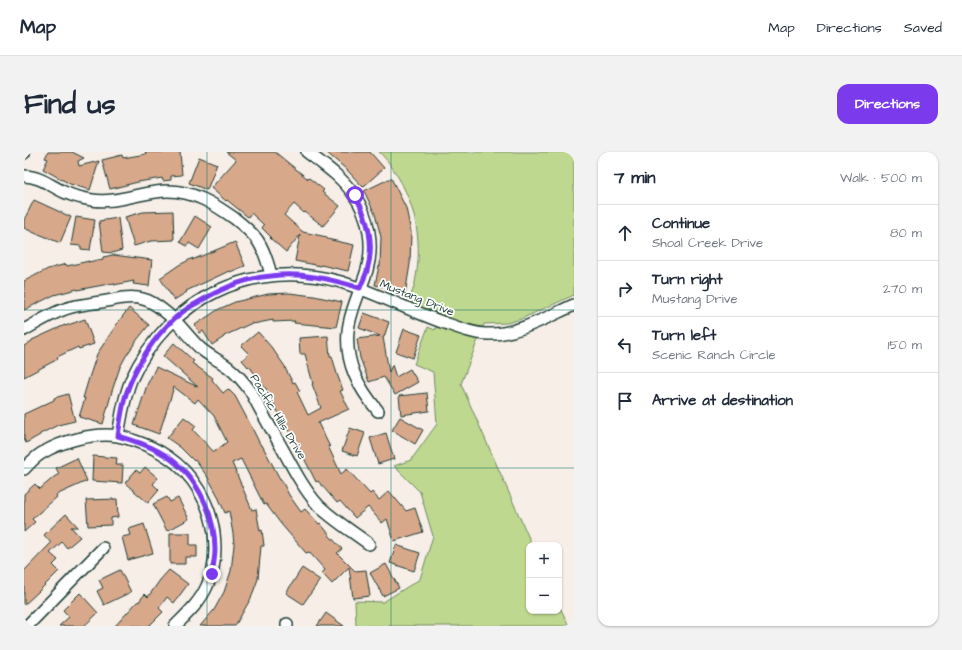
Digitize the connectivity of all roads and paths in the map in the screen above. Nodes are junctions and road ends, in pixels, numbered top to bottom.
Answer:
1 (307, 152) edge
2 (24, 176) edge
3 (271, 275) junction
4 (360, 288) junction
5 (574, 305) edge
6 (174, 319) junction
7 (24, 330) edge
8 (378, 411) dead end
9 (118, 436) junction
10 (24, 469) edge
11 (369, 544) dead end
12 (102, 548) dead end
13 (26, 626) edge
14 (175, 626) edge

1 - 4 street
2 - 3 street
3 - 4 street, Mustang Drive
3 - 6 street, Mustang Drive
4 - 5 street, Mustang Drive
4 - 8 street
6 - 7 street, Pacific Hills Drive
6 - 9 street, Mustang Drive
6 - 11 street, Pacific Hills Drive
9 - 10 street
9 - 14 street
12 - 13 street

